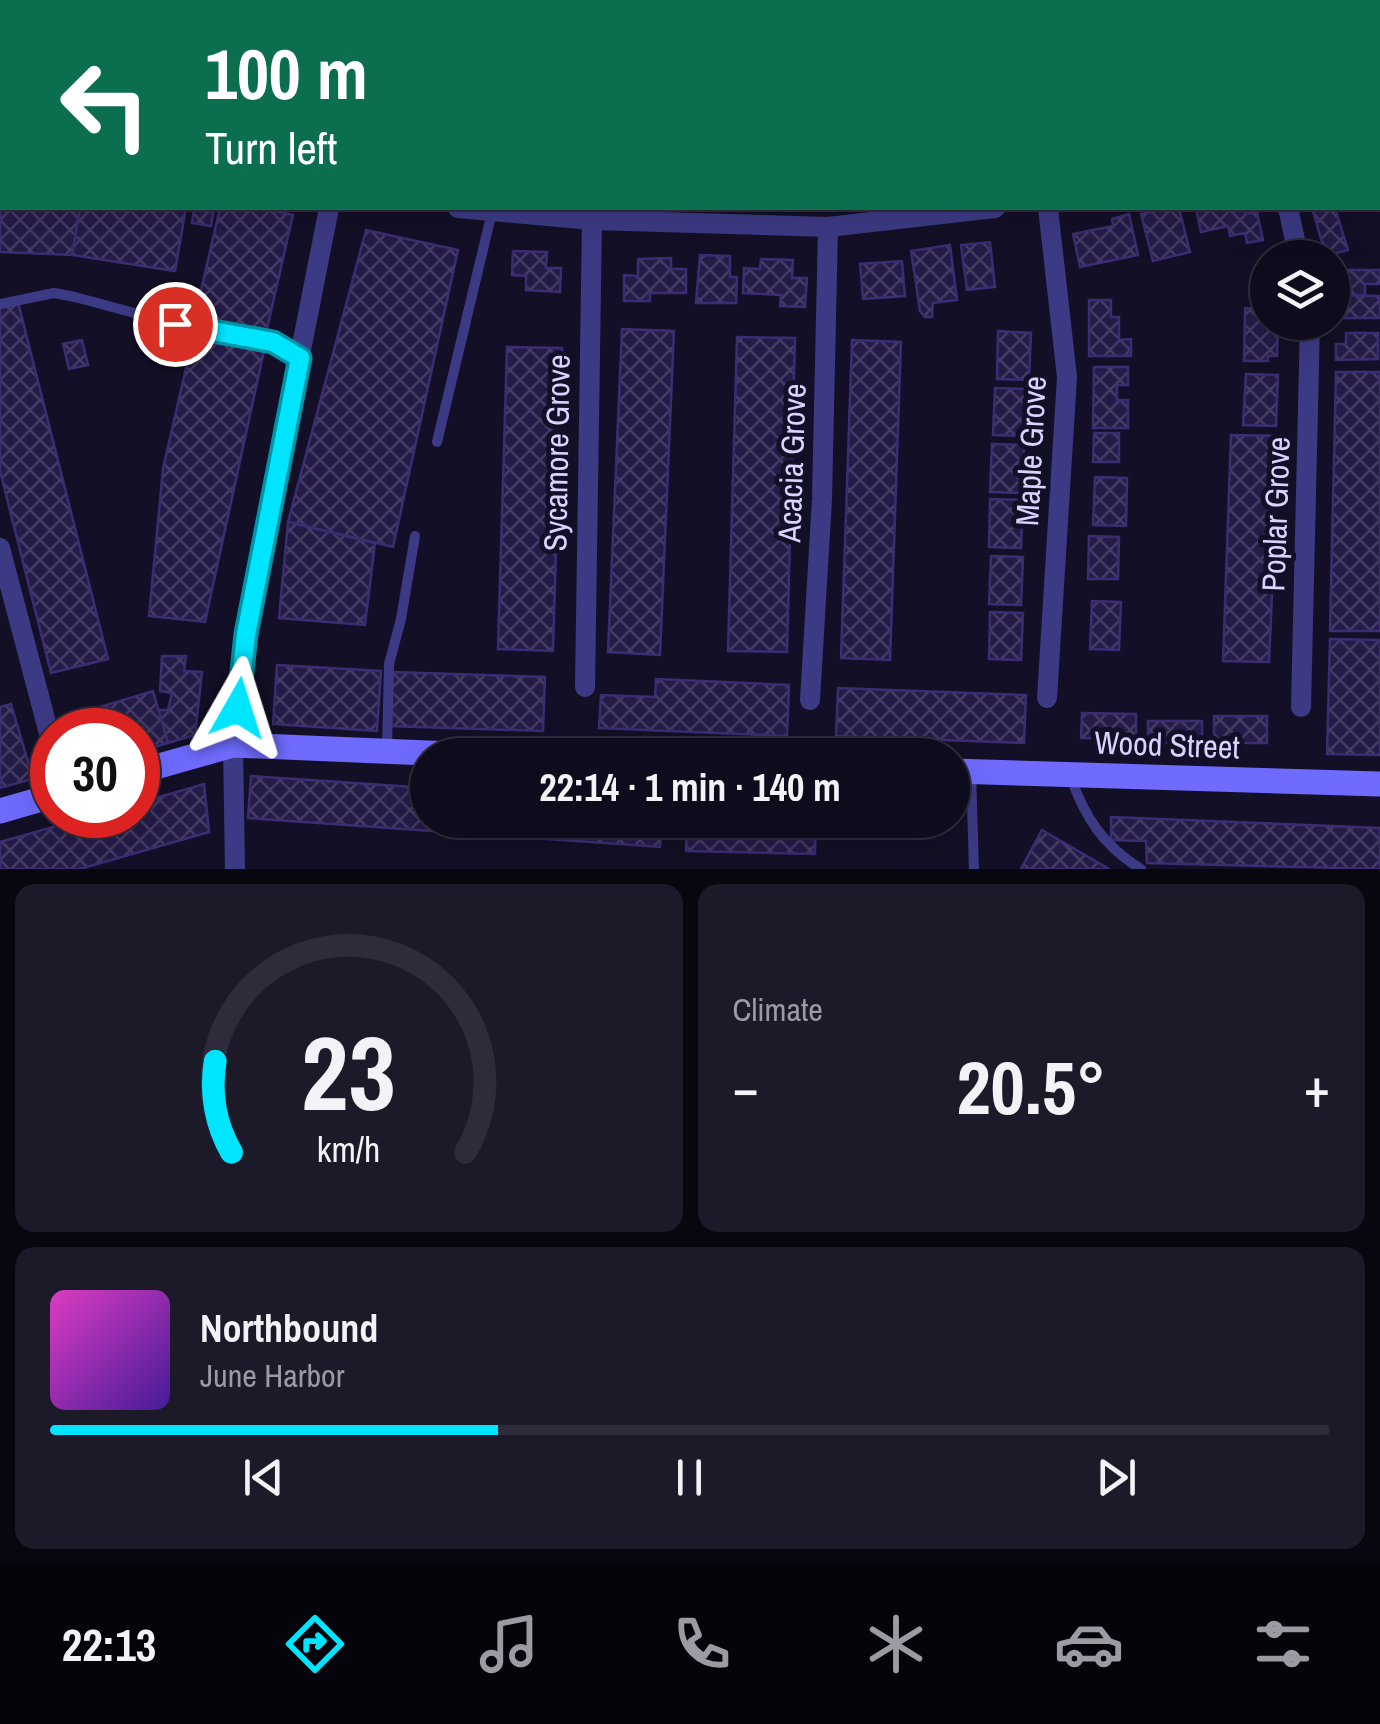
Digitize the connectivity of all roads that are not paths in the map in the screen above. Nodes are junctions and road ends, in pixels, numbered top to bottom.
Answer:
1 (329, 210) edge
2 (481, 210) edge
3 (977, 210) edge
4 (1048, 210) edge
5 (1288, 210) edge
6 (493, 211) junction
7 (592, 214) edge
8 (828, 227) junction
9 (1295, 240) edge
10 (0, 304) edge
11 (1310, 340) edge
12 (300, 358) junction
13 (438, 442) dead end
14 (416, 536) dead end
15 (0, 548) edge
16 (585, 687) dead end
17 (1047, 698) dead end
18 (810, 700) dead end
19 (1301, 707) dead end
20 (42, 708) edge
21 (233, 745) junction
22 (387, 752) junction
23 (410, 753) edge
24 (160, 766) edge
25 (970, 771) edge
26 (1070, 774) junction
27 (1380, 784) edge
28 (30, 802) edge
29 (0, 811) edge
30 (970, 836) edge
31 (235, 869) edge
32 (974, 869) edge
33 (1141, 869) edge

1 - 12 street
2 - 6 street
3 - 8 street
4 - 17 street, Maple Grove
5 - 9 street
6 - 7 street
6 - 13 lane
7 - 8 street
7 - 16 street, Sycamore Grove
8 - 18 street, Acacia Grove
10 - 12 lane
11 - 19 street, Poplar Grove
12 - 21 street
14 - 22 lane
15 - 20 street
21 - 22 street
21 - 24 street
21 - 31 street
22 - 23 street
25 - 26 street, Wood Street
26 - 27 street, Wood Street
26 - 33 lane
28 - 29 street
30 - 32 lane

